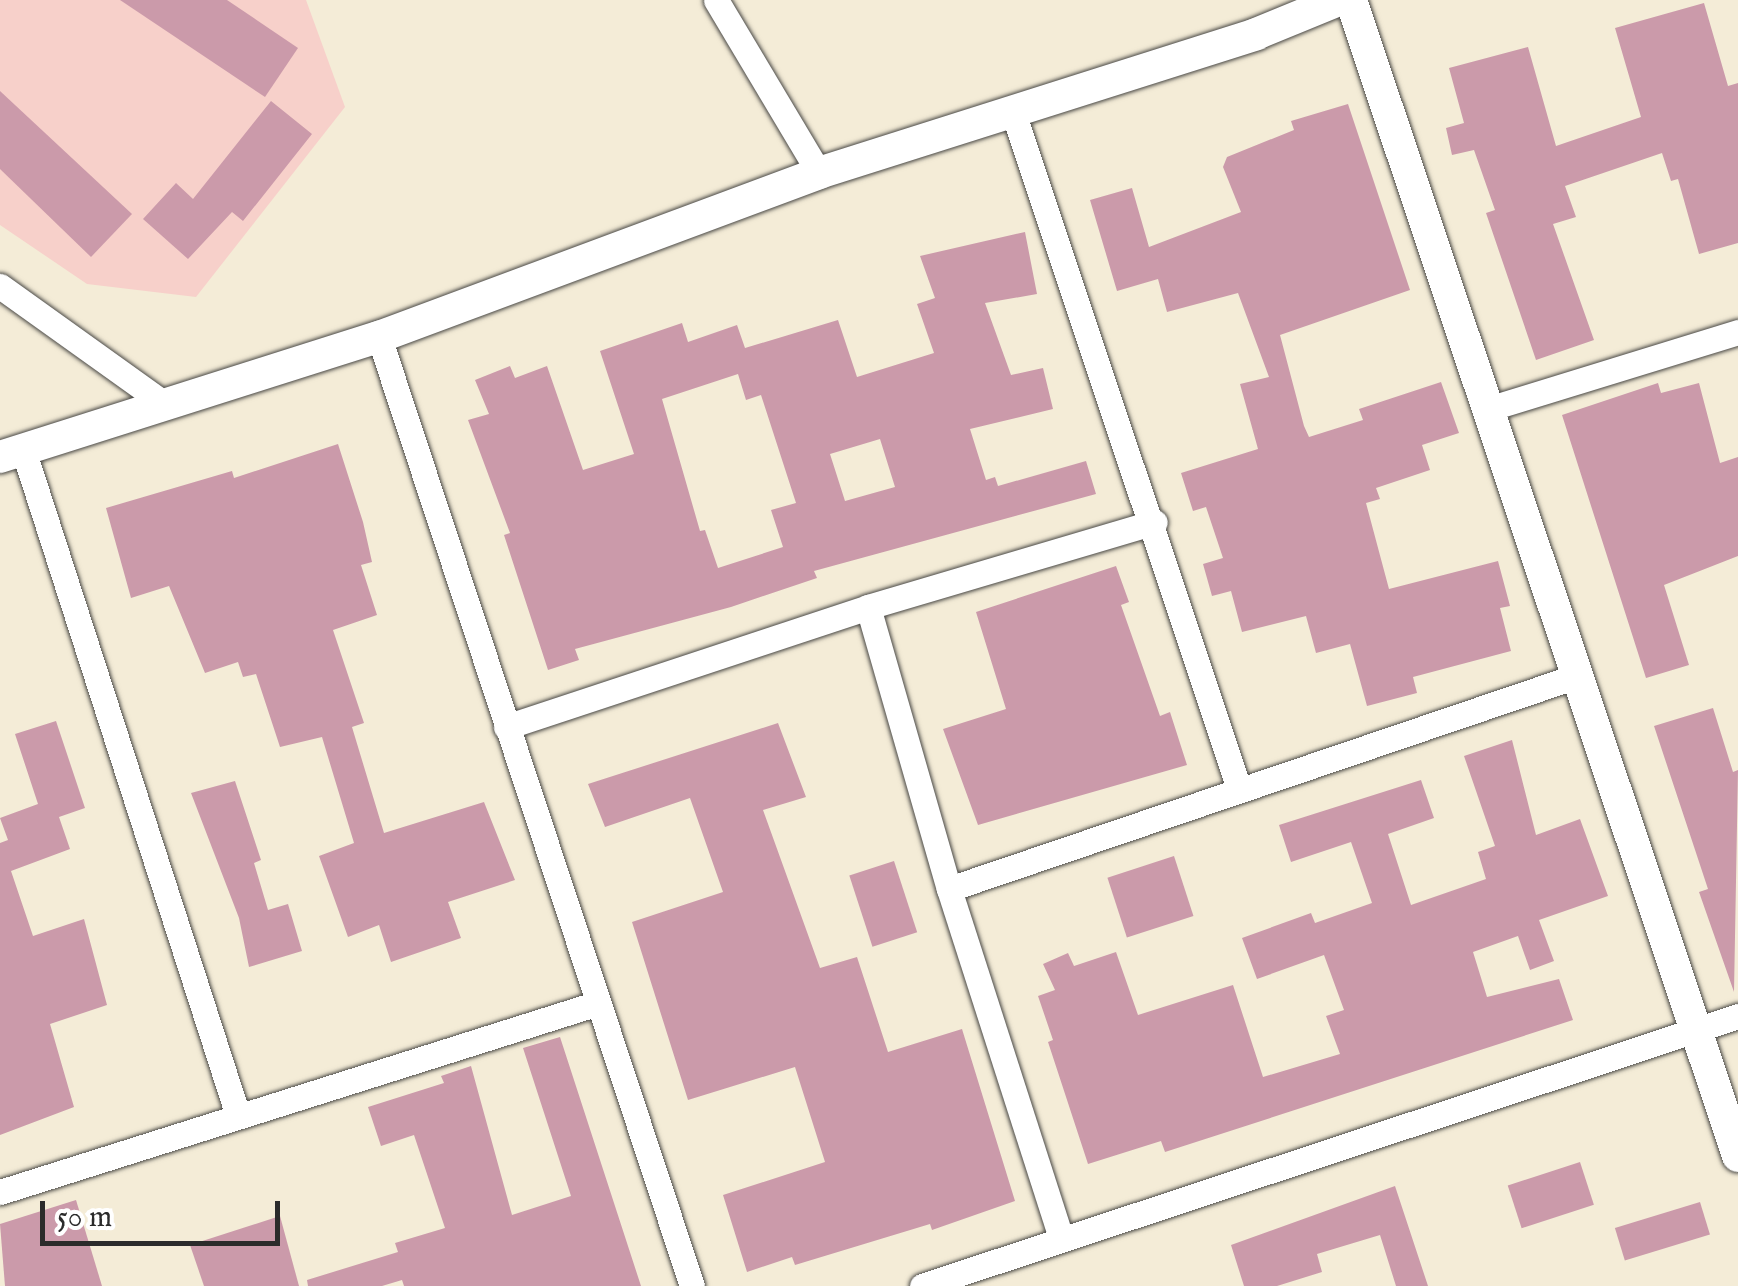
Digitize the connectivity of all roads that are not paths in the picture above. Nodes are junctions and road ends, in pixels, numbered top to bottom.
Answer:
1 (716, 0) edge
2 (1339, 0) edge
3 (1351, 0) edge
4 (1013, 112) junction
5 (819, 173) junction
6 (0, 286) edge
7 (1738, 332) edge
8 (380, 337) junction
9 (162, 402) junction
10 (1488, 409) junction
11 (12, 453) edge
12 (1155, 522) junction
13 (868, 607) junction
14 (1577, 676) junction
15 (506, 728) junction
16 (1238, 786) junction
17 (949, 889) junction
18 (595, 1004) junction
19 (1738, 1016) edge
20 (1696, 1030) junction
21 (238, 1116) junction
22 (1738, 1156) edge
23 (0, 1192) edge
24 (1061, 1236) junction
25 (692, 1286) edge
26 (922, 1286) edge

1 - 5 street
2 - 4 street
3 - 10 street
4 - 5 street
4 - 12 street
5 - 8 street
6 - 9 street
7 - 10 street
8 - 9 street
8 - 15 street
9 - 11 street
10 - 14 street
11 - 21 street
12 - 13 street
12 - 16 street
13 - 15 street
13 - 17 street
14 - 16 street
14 - 20 street
15 - 18 street
16 - 17 street
17 - 24 street
18 - 21 street
18 - 25 street
19 - 20 street
20 - 22 street
20 - 24 street
21 - 23 street
24 - 26 street

